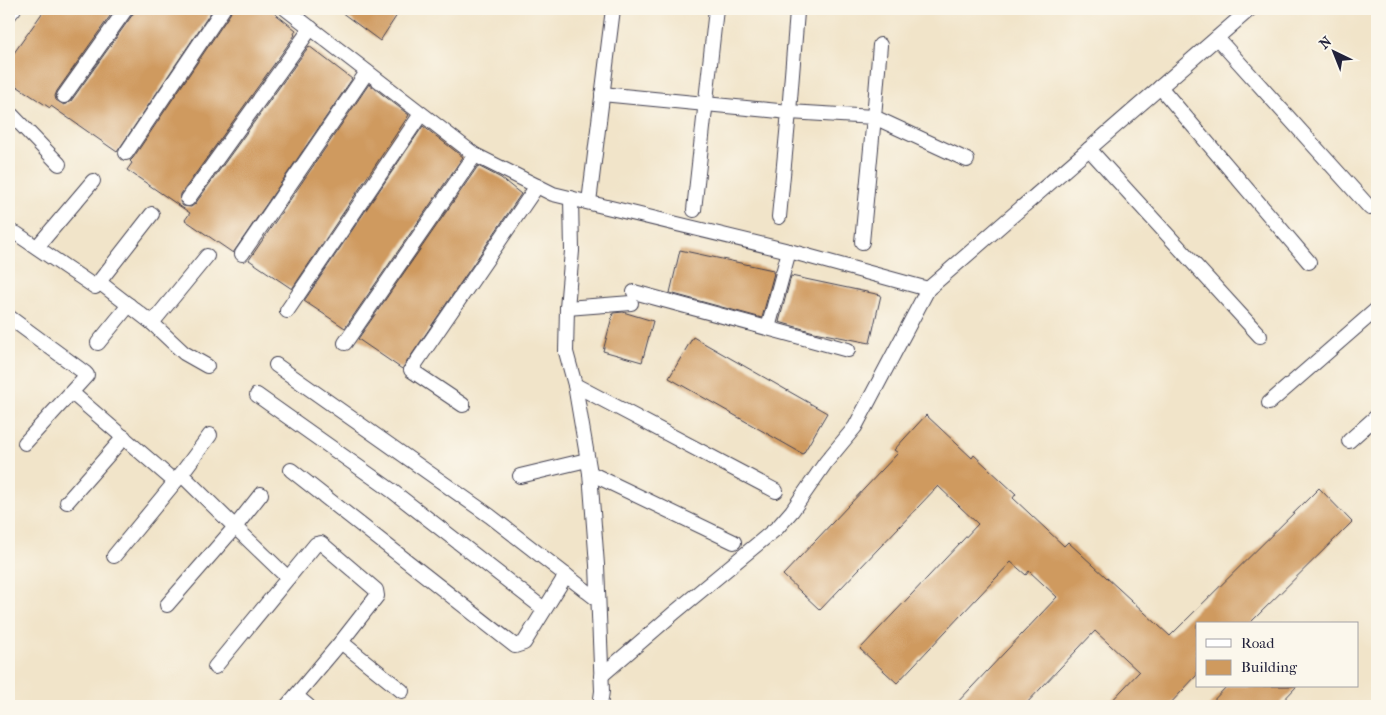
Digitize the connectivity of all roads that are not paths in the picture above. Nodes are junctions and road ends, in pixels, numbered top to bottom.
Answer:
1 (14, 9) edge
2 (126, 9) edge
3 (224, 9) edge
4 (286, 9) edge
5 (613, 9) edge
6 (716, 9) edge
7 (1250, 9) edge
8 (797, 12) dead end
9 (9, 15) edge
10 (311, 28) junction
11 (1217, 38) junction
12 (880, 45) dead end
13 (367, 72) junction
14 (1160, 87) junction
15 (602, 94) junction
16 (64, 96) dead end
17 (705, 104) junction
18 (9, 112) edge
19 (789, 112) junction
20 (421, 114) junction
21 (874, 117) junction
22 (1089, 149) junction
23 (126, 153) dead end
24 (474, 155) junction
25 (967, 160) dead end
26 (59, 164) dead end
27 (93, 181) dead end
28 (537, 186) junction
29 (571, 198) junction
30 (188, 199) dead end
31 (589, 202) junction
32 (1370, 208) dead end
33 (694, 210) dead end
34 (152, 214) dead end
35 (779, 217) dead end
36 (9, 237) edge
37 (862, 242) dead end
38 (37, 247) junction
39 (789, 251) junction
40 (242, 254) dead end
41 (207, 256) dead end
42 (1309, 262) dead end
43 (99, 282) junction
44 (928, 288) junction
45 (128, 305) junction
46 (567, 308) junction
47 (1377, 309) edge
48 (288, 311) dead end
49 (9, 317) edge
50 (152, 323) junction
51 (768, 328) junction
52 (1260, 336) dead end
53 (98, 343) dead end
54 (345, 343) dead end
55 (848, 350) dead end
56 (276, 365) dead end
57 (207, 366) dead end
58 (575, 385) junction
59 (72, 392) junction
60 (257, 394) dead end
61 (1269, 403) dead end
62 (464, 405) dead end
63 (1377, 416) edge
64 (210, 436) dead end
65 (124, 437) junction
66 (1348, 441) dead end
67 (25, 444) dead end
68 (589, 466) junction
69 (291, 470) dead end
70 (520, 476) dead end
71 (178, 478) junction
72 (776, 490) dead end
73 (261, 494) dead end
74 (67, 502) dead end
75 (235, 526) junction
76 (734, 542) dead end
77 (114, 556) dead end
78 (566, 575) junction
79 (288, 578) junction
80 (598, 600) junction
81 (166, 605) dead end
82 (544, 609) junction
83 (341, 642) junction
84 (215, 667) dead end
85 (601, 676) junction
86 (402, 690) dead end
87 (291, 701) edge
88 (308, 706) edge
89 (600, 706) edge

1 - 9 street
2 - 16 street
3 - 23 street
4 - 10 street
5 - 15 street
6 - 17 street
7 - 11 street
8 - 19 street
10 - 13 street
10 - 30 street
11 - 14 street
11 - 32 street
12 - 21 street
13 - 20 street
13 - 40 street
14 - 22 street
14 - 42 street
15 - 17 street
15 - 31 street
17 - 19 street
17 - 33 street
18 - 26 street
19 - 21 street
19 - 35 street
20 - 24 street
20 - 48 street
21 - 25 street
21 - 37 street
22 - 44 street
22 - 52 street
24 - 28 street
24 - 54 street
27 - 38 street
28 - 29 street
28 - 62 street
29 - 31 street
29 - 46 street
31 - 39 street
34 - 43 street
36 - 38 street
38 - 43 street
39 - 44 street
39 - 51 street
41 - 50 street
43 - 45 street
44 - 85 street
45 - 50 street
45 - 53 street
46 - 51 street
46 - 58 street
47 - 61 street
49 - 59 street
50 - 57 street
51 - 55 street
56 - 78 street
58 - 68 street
58 - 72 street
59 - 65 street
59 - 67 street
60 - 82 street
63 - 66 street
64 - 71 street
65 - 71 street
65 - 74 street
68 - 70 street
68 - 76 street
68 - 80 street
69 - 82 street
71 - 75 street
71 - 77 street
73 - 75 street
75 - 79 street
75 - 81 street
78 - 80 street
78 - 82 street
79 - 83 street
79 - 84 street
80 - 85 street
83 - 86 street
83 - 87 street
85 - 89 street
87 - 88 street

